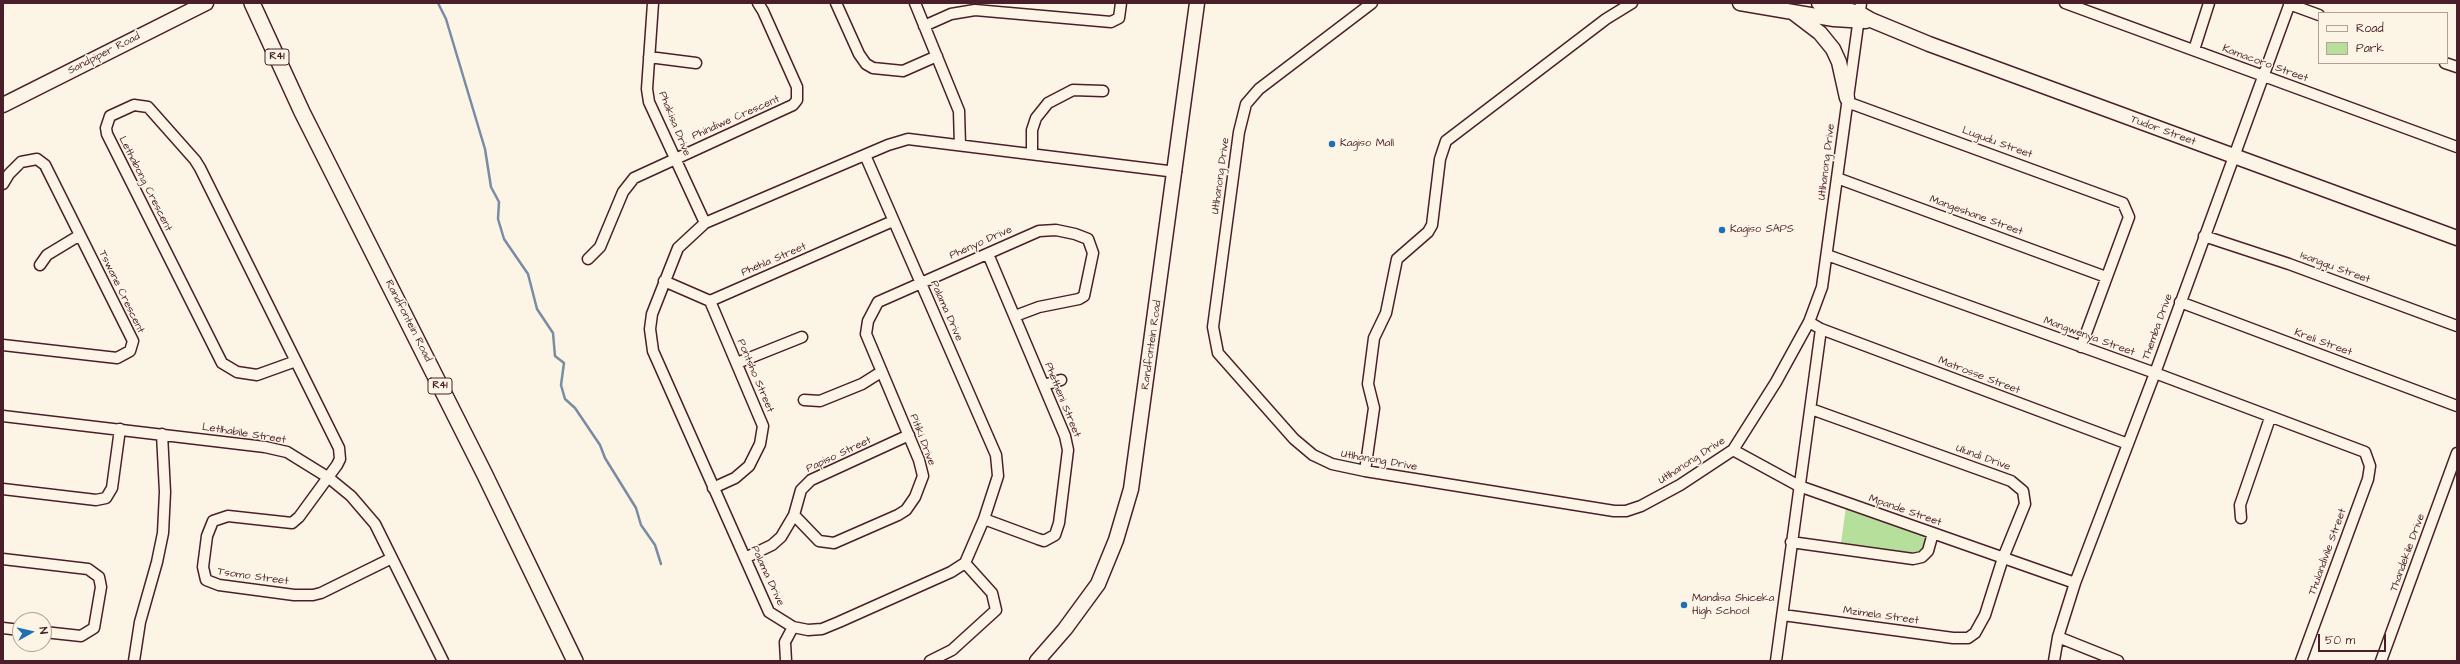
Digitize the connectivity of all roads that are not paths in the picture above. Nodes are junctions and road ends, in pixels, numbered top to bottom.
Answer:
1 (206, 3) edge
2 (252, 3) edge
3 (653, 3) edge
4 (758, 3) edge
5 (836, 3) edge
6 (914, 3) edge
7 (1121, 3) edge
8 (1372, 3) edge
9 (1632, 3) edge
10 (1740, 3) edge
11 (1819, 3) edge
12 (2065, 3) edge
13 (2209, 3) edge
14 (2290, 3) edge
15 (1197, 4) edge
16 (1794, 12) junction
17 (1862, 15) edge
18 (2318, 15) edge
19 (924, 26) junction
20 (2194, 50) junction
21 (937, 56) junction
22 (649, 57) junction
23 (696, 63) dead end
24 (2263, 76) junction
25 (1103, 91) dead end
26 (1847, 100) junction
27 (3, 105) edge
28 (960, 144) junction
29 (2457, 148) edge
30 (1032, 154) junction
31 (865, 155) junction
32 (2234, 157) junction
33 (674, 158) junction
34 (1176, 172) junction
35 (1837, 178) junction
36 (3, 184) edge
37 (893, 221) junction
38 (705, 223) junction
39 (80, 235) junction
40 (2204, 236) junction
41 (2457, 238) edge
42 (988, 254) junction
43 (1827, 255) junction
44 (588, 259) dead end
45 (40, 265) dead end
46 (2106, 277) junction
47 (664, 281) junction
48 (921, 282) junction
49 (710, 301) junction
50 (878, 302) joint
51 (2180, 302) junction
52 (1015, 316) junction
53 (1809, 322) junction
54 (2457, 326) edge
55 (1821, 330) junction
56 (802, 338) dead end
57 (3, 345) edge
58 (2081, 347) junction
59 (296, 361) junction
60 (737, 363) junction
61 (881, 372) junction
62 (2155, 373) junction
63 (1061, 380) dead end
64 (1044, 385) junction
65 (804, 400) dead end
66 (2457, 406) edge
67 (1811, 409) junction
68 (3, 416) edge
69 (2270, 418) junction
70 (120, 430) junction
71 (162, 434) junction
72 (909, 435) junction
73 (2128, 444) junction
74 (1733, 450) junction
75 (2365, 452) joint
76 (2457, 453) edge
77 (1365, 472) junction
78 (328, 478) junction
79 (1798, 486) junction
80 (713, 488) junction
81 (3, 489) edge
82 (794, 515) junction
83 (2241, 518) dead end
84 (984, 519) junction
85 (1932, 533) junction
86 (1791, 542) junction
87 (392, 558) junction
88 (745, 558) junction
89 (2003, 558) junction
90 (3, 559) edge
91 (965, 563) junction
92 (2075, 583) junction
93 (1783, 615) junction
94 (793, 627) junction
95 (52, 633) edge
96 (1975, 633) joint
97 (2058, 637) junction
98 (134, 661) edge
99 (443, 661) edge
100 (575, 661) edge
101 (786, 661) edge
102 (930, 661) edge
103 (1037, 661) edge
104 (1776, 661) edge
105 (2054, 661) edge
106 (2118, 661) edge
107 (2301, 661) edge
108 (2381, 661) edge

1 - 27 street, Sandpiper Road
2 - 100 main road, Randfontein Road / R41
3 - 22 street, Phakisa Drive
4 - 33 street, Phindiwe Crescent
5 - 21 street
6 - 19 street
7 - 19 street
8 - 77 street, Utlhanong Drive
9 - 77 street
10 - 16 street
11 - 17 street
12 - 20 street, Kamacoro Street
13 - 20 street
14 - 18 street
14 - 24 street, Themba Drive
15 - 34 street, Randfontein Road
16 - 17 street
16 - 26 street
17 - 26 street, Utlhanong Drive
17 - 32 street, Tudor Street
19 - 21 street
20 - 24 street, Kamacoro Street
21 - 28 street
22 - 23 street
22 - 33 street, Phakisa Drive
24 - 29 street, Kamacoro Street
24 - 32 street, Themba Drive
25 - 30 street
26 - 35 street, Utlhanong Drive
26 - 46 street, Lugudu Street
28 - 30 street, Palama Drive
28 - 31 street, Palama Drive
30 - 34 street, Palama Drive
31 - 37 street, Palama Drive
31 - 38 street, Palama Drive
32 - 40 street, Themba Drive
32 - 41 street, Tudor Street
33 - 38 street, Phakisa Drive
33 - 44 street, Phindiwe Crescent
34 - 103 street, Randfontein Road
35 - 43 street, Utlhanong Drive
35 - 46 street, Mangeshane Street
36 - 39 street, Tswane Crescent
37 - 48 street, Palama Drive
37 - 49 street, Phehla Street
38 - 47 street, Palama Drive
39 - 45 street
39 - 57 street, Tswane Crescent
40 - 51 street, Themba Drive
40 - 54 street, Isangqu Street
42 - 48 street, Phenyo Drive
42 - 52 street, Phetheni Street
42 - 52 street, Phenyo Drive
43 - 53 street, Utlhanong Drive
43 - 58 street, Mangwenya Street
46 - 58 street
47 - 49 street
47 - 80 street, Palama Drive
48 - 50 street, Phenyo Drive
48 - 84 street, Palama Drive
49 - 60 street, Pontsho Street
50 - 61 street, Pitiki Drive
51 - 62 street, Themba Drive
51 - 66 street, Kreli Street
52 - 64 street, Phetheni Street
53 - 55 street
53 - 74 street, Utlhanong Drive
55 - 67 street
55 - 73 street, Matrosse Street
56 - 60 street
58 - 62 street, Mangwenya Street
59 - 59 street, Lethabong Crescent
59 - 78 street, Lethabong Crescent
60 - 80 street, Pontsho Street
61 - 65 street
61 - 72 street, Pitiki Drive
62 - 69 street, Mangwenya Street
62 - 73 street, Themba Drive
63 - 64 street
64 - 84 street, Phetheni Street
67 - 79 street
67 - 89 street, Ulundi Drive
68 - 70 street, Letlhabile Street
69 - 75 street, Mangwenya Street
69 - 83 street
70 - 71 street, Letlhabile Street
70 - 81 street
71 - 78 street, Letlhabile Street
71 - 98 street
72 - 82 street, Papiso Street
72 - 82 street, Pitiki Drive
73 - 92 street, Themba Drive
74 - 77 street, Utlhanong Drive
74 - 79 street, Mpande Street
75 - 107 street, Thulandivile Street
76 - 108 street, Thandekile Drive
78 - 87 street, Letlhabile Street
78 - 87 street, Tsomo Street
79 - 85 street, Mpande Street
79 - 86 street
80 - 88 street, Palama Drive
82 - 88 street, Papiso Street
84 - 91 street, Palama Drive
85 - 86 street
85 - 89 street, Mpande Street
86 - 93 street
87 - 99 street, Letlhabile Street
88 - 94 street, Palama Drive
89 - 92 street, Mpande Street
89 - 96 street, Ulundi Drive
90 - 95 street
91 - 94 street, Palama Drive
91 - 102 street
92 - 97 street, Themba Drive
93 - 96 street, Mzimela Street
93 - 104 street
94 - 101 street
97 - 105 street, Themba Drive
97 - 106 street

